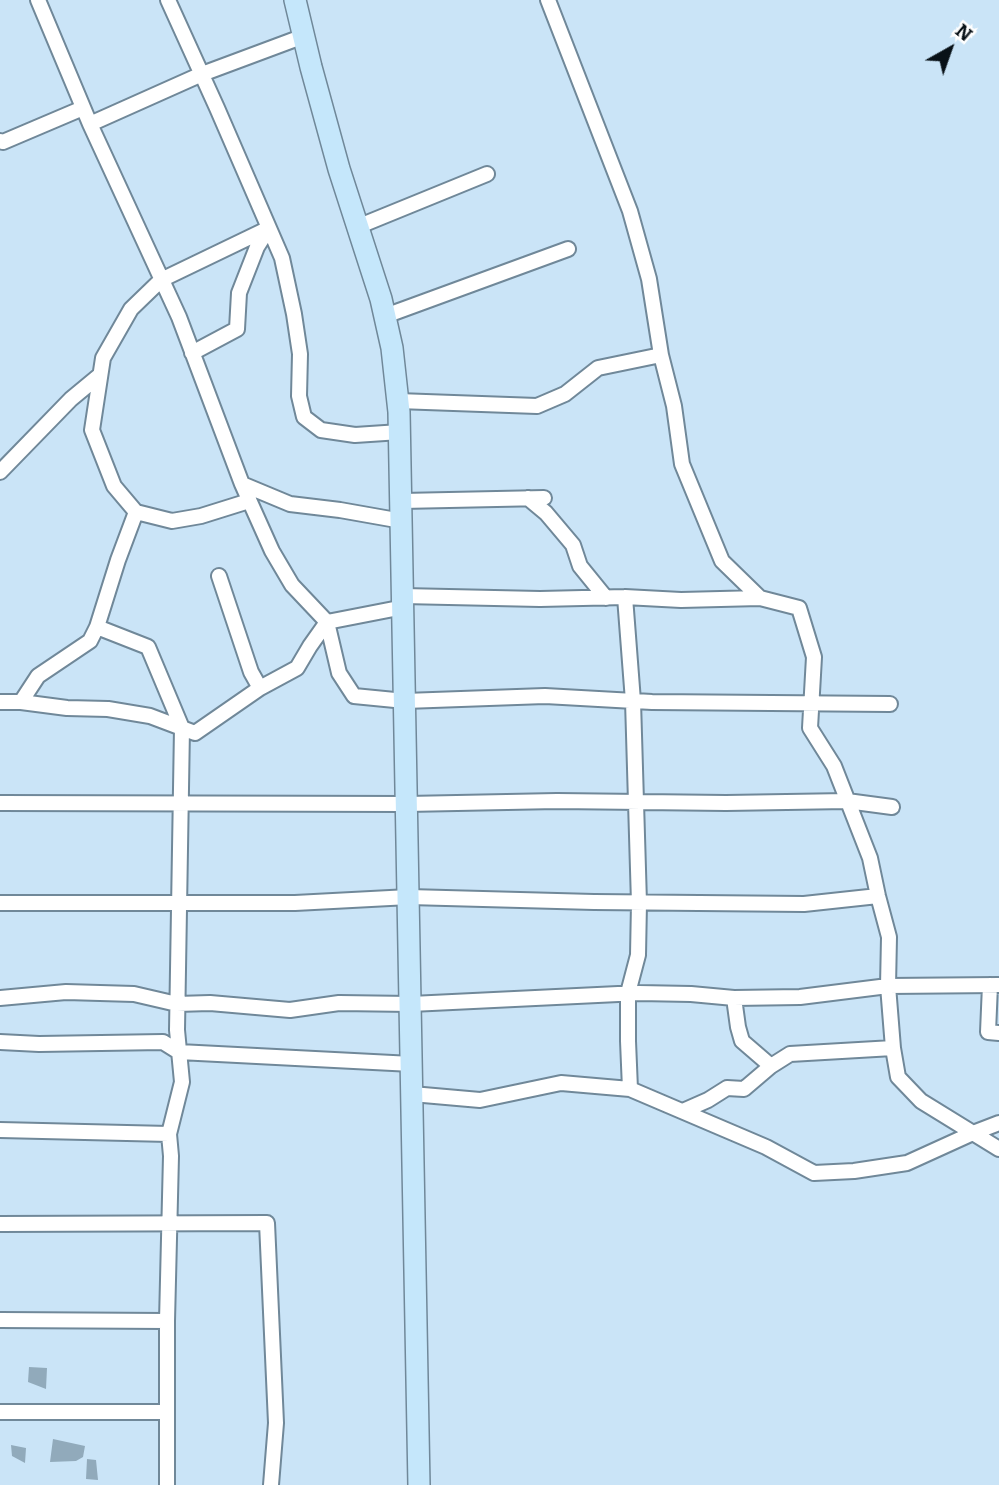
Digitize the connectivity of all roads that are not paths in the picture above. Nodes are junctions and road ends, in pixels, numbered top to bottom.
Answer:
1 (38, 0) edge
2 (168, 0) edge
3 (295, 0) edge
4 (548, 0) edge
5 (304, 36) junction
6 (202, 74) junction
7 (83, 108) junction
8 (90, 124) junction
9 (0, 141) edge
10 (486, 174) dead end
11 (357, 227) junction
12 (269, 228) junction
13 (568, 249) dead end
14 (161, 280) junction
15 (385, 316) junction
16 (192, 353) junction
17 (661, 355) junction
18 (100, 375) junction
19 (398, 401) junction
20 (400, 432) junction
21 (6, 460) edge
22 (0, 472) edge
23 (242, 484) junction
24 (528, 498) junction
25 (544, 498) dead end
26 (249, 501) junction
27 (402, 511) junction
28 (136, 512) junction
29 (219, 576) dead end
30 (625, 597) junction
31 (606, 598) junction
32 (760, 598) junction
33 (404, 601) junction
34 (327, 622) junction
35 (97, 628) junction
36 (260, 688) junction
37 (405, 701) junction
38 (633, 701) junction
39 (0, 702) edge
40 (21, 702) junction
41 (811, 704) junction
42 (890, 704) dead end
43 (182, 728) junction
44 (847, 801) junction
45 (635, 802) junction
46 (0, 803) edge
47 (181, 804) junction
48 (407, 804) junction
49 (892, 807) dead end
50 (878, 896) junction
51 (409, 897) junction
52 (179, 902) junction
53 (0, 903) edge
54 (639, 903) junction
55 (995, 985) edge
56 (888, 986) junction
57 (628, 993) junction
58 (734, 998) junction
59 (0, 999) edge
60 (177, 1004) junction
61 (411, 1004) junction
62 (999, 1033) edge
63 (0, 1042) edge
64 (893, 1048) junction
65 (179, 1052) junction
66 (412, 1064) junction
67 (771, 1066) junction
68 (630, 1089) junction
69 (412, 1094) junction
70 (683, 1111) junction
71 (999, 1123) edge
72 (0, 1130) edge
73 (973, 1133) junction
74 (169, 1134) junction
75 (999, 1149) edge
76 (169, 1223) junction
77 (0, 1224) edge
78 (0, 1320) edge
79 (167, 1321) junction
80 (0, 1412) edge
81 (167, 1412) junction
82 (167, 1485) edge
83 (271, 1485) edge
84 (419, 1485) edge

1 - 7 street
2 - 6 street
3 - 5 main road
4 - 17 street
5 - 6 street
5 - 11 main road
6 - 8 street
6 - 12 street
7 - 8 street
7 - 9 street
8 - 14 street
10 - 11 street
11 - 15 main road
12 - 14 street
12 - 16 street
12 - 20 street
13 - 15 street
14 - 16 street
14 - 18 street
15 - 19 main road
16 - 23 street
17 - 19 street
17 - 32 street
18 - 21 street
18 - 28 street
19 - 20 main road
20 - 27 main road
21 - 22 street
23 - 26 street
23 - 27 street
24 - 25 street
24 - 27 street
24 - 31 street
26 - 28 street
26 - 34 street
27 - 33 main road
28 - 35 street
29 - 36 street
30 - 31 street
30 - 32 street
30 - 38 street
31 - 33 street
32 - 41 street
33 - 34 street
33 - 37 main road
34 - 36 street
34 - 37 street
35 - 40 street
35 - 43 street
36 - 43 street
37 - 38 street
37 - 48 main road
38 - 41 street
38 - 45 street
39 - 40 street
40 - 43 street
41 - 42 street
41 - 44 street
43 - 47 street
44 - 45 street
44 - 49 street
44 - 50 street
45 - 48 street
45 - 54 street
46 - 47 street
47 - 48 street
47 - 52 street
48 - 51 main road
50 - 54 street
50 - 56 street
51 - 52 street
51 - 54 street
51 - 61 main road
52 - 53 street
52 - 60 street
54 - 57 street
55 - 56 street
55 - 62 street
56 - 58 street
56 - 64 street
57 - 58 street
57 - 61 street
57 - 68 street
58 - 67 street
59 - 60 street
60 - 61 street
60 - 65 street
61 - 66 main road
63 - 65 street
64 - 67 street
64 - 73 street
65 - 66 street
65 - 74 street
66 - 69 main road
67 - 70 street
68 - 69 street
68 - 70 street
69 - 84 main road
70 - 73 street
71 - 73 street
72 - 74 street
73 - 75 street
74 - 76 street
76 - 77 street
76 - 79 street
76 - 83 street
78 - 79 street
79 - 81 street
80 - 81 street
81 - 82 street

